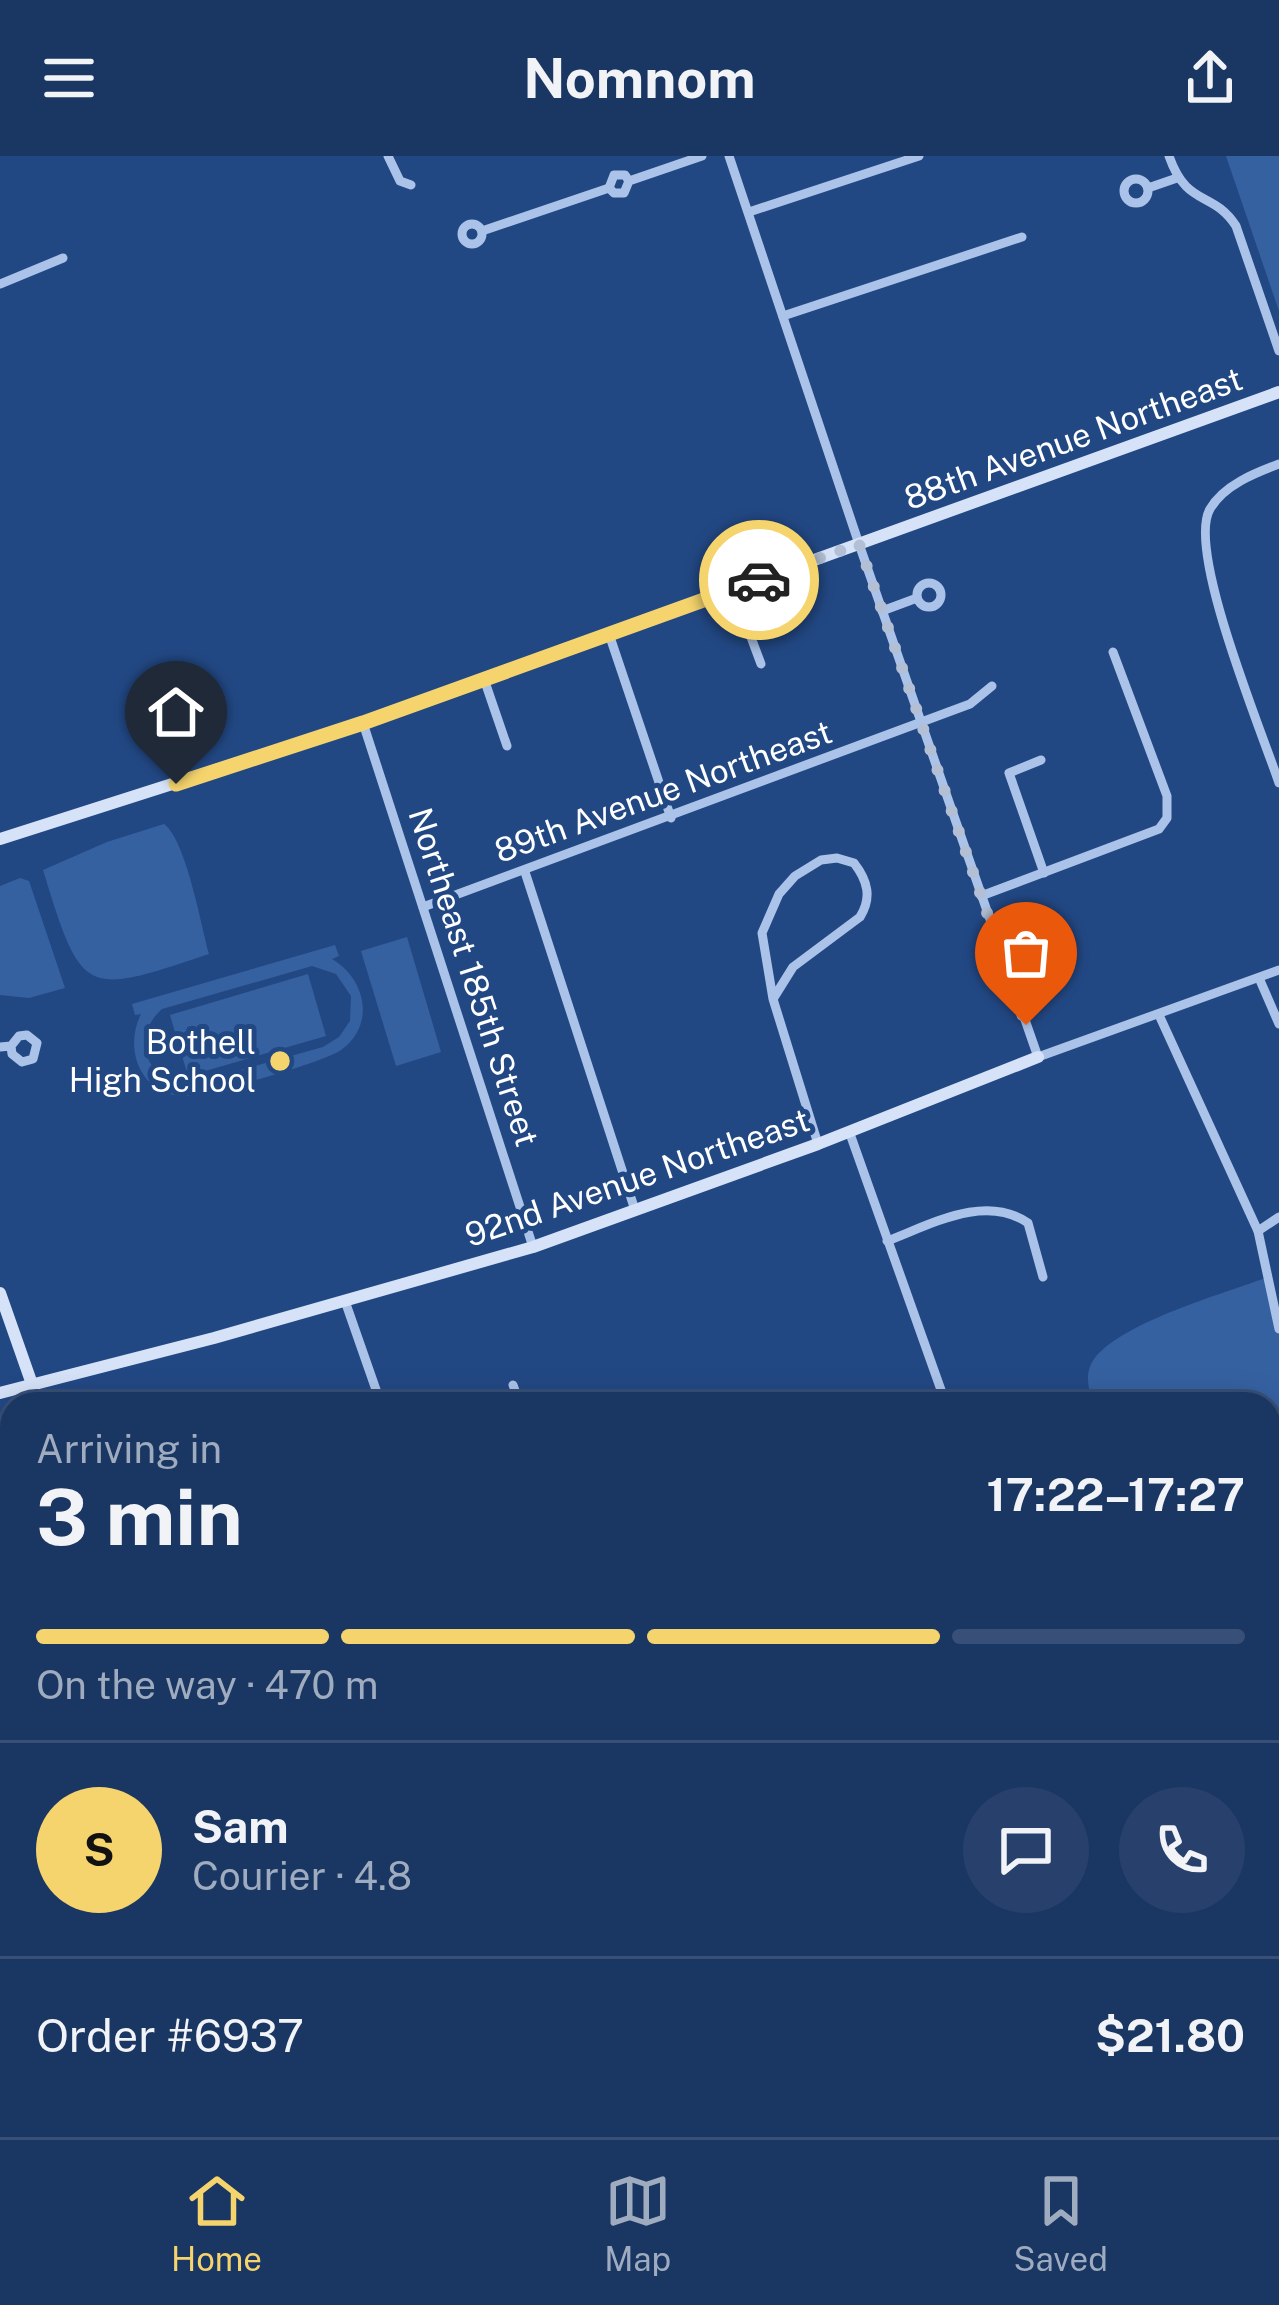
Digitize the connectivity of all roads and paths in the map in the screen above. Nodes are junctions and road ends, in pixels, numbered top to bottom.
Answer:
1 (388, 156) edge
2 (702, 156) edge
3 (729, 156) edge
4 (919, 156) edge
5 (1169, 156) edge
6 (1177, 178) junction
7 (411, 185) dead end
8 (1148, 188) dead end
9 (749, 212) junction
10 (482, 231) dead end
11 (1022, 237) dead end
12 (63, 258) dead end
13 (0, 284) edge
14 (783, 316) junction
15 (1279, 351) edge
16 (1279, 392) edge
17 (1279, 464) edge
18 (859, 544) junction
19 (733, 589) junction
20 (917, 598) dead end
21 (882, 610) junction
22 (610, 634) junction
23 (1114, 652) dead end
24 (761, 664) dead end
25 (484, 679) junction
26 (992, 686) dead end
27 (363, 723) junction
28 (921, 723) junction
29 (507, 746) dead end
30 (1041, 760) dead end
31 (1279, 783) edge
32 (671, 818) junction
33 (0, 839) edge
34 (525, 872) junction
35 (1044, 873) junction
36 (981, 896) junction
37 (423, 907) junction
38 (1279, 970) edge
39 (1258, 978) junction
40 (773, 999) junction
41 (1159, 1015) junction
42 (1279, 1024) edge
43 (1038, 1057) junction
44 (849, 1131) junction
45 (818, 1144) junction
46 (635, 1210) junction
47 (1279, 1217) edge
48 (1258, 1231) junction
49 (887, 1241) junction
50 (533, 1247) junction
51 (1043, 1277) dead end
52 (0, 1293) edge
53 (345, 1301) junction
54 (1279, 1329) edge
55 (33, 1385) junction
56 (513, 1385) dead end
57 (4, 1392) edge
58 (35, 1392) edge
59 (377, 1392) edge
60 (516, 1392) edge
61 (942, 1392) edge

1 - 7 street
2 - 10 street
3 - 9 street
4 - 9 street
5 - 6 street
6 - 8 street
6 - 15 street
9 - 14 street
11 - 14 street
12 - 13 street
14 - 18 street
16 - 18 street, 88th Avenue Northeast
17 - 31 street
18 - 19 street, 88th Avenue Northeast
18 - 21 street
19 - 22 street, 88th Avenue Northeast
19 - 24 street
20 - 21 street
21 - 28 street
22 - 25 street, 88th Avenue Northeast
22 - 32 street
23 - 35 street
25 - 27 street, 88th Avenue Northeast
25 - 29 street
26 - 28 street, 89th Avenue Northeast
27 - 33 street, 88th Avenue Northeast
27 - 37 street, Northeast 185th Street
28 - 32 street, 89th Avenue Northeast
28 - 36 street
30 - 35 street
32 - 34 street, 89th Avenue Northeast
34 - 37 street, 89th Avenue Northeast
34 - 46 street
35 - 36 street
36 - 43 street
37 - 50 street, Northeast 185th Street
38 - 39 street, 92nd Avenue Northeast
39 - 41 street, 92nd Avenue Northeast
39 - 42 street
40 - 40 street
40 - 45 street
41 - 43 street, 92nd Avenue Northeast
41 - 48 street
43 - 44 street, 92nd Avenue Northeast
44 - 45 street, 92nd Avenue Northeast
44 - 49 street
45 - 46 street, 92nd Avenue Northeast
46 - 50 street, 92nd Avenue Northeast
47 - 48 street
48 - 54 street
49 - 51 street
49 - 61 street
50 - 53 street, 92nd Avenue Northeast
52 - 55 street
53 - 55 street, 92nd Avenue Northeast
53 - 59 street
55 - 57 street, 92nd Avenue Northeast
55 - 58 street
56 - 60 street

